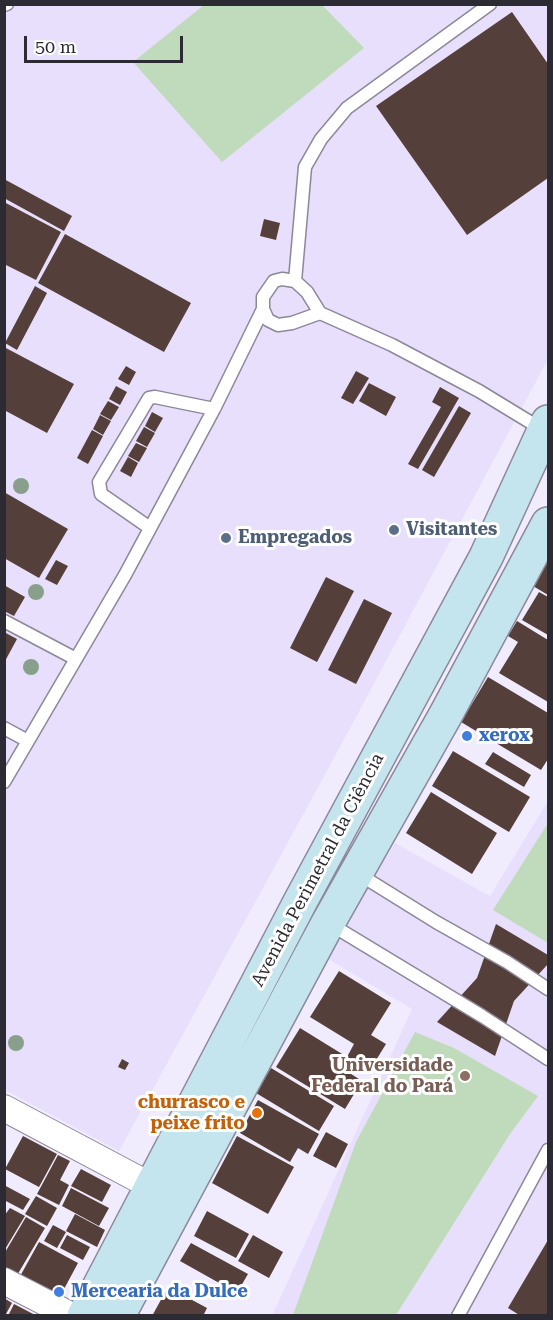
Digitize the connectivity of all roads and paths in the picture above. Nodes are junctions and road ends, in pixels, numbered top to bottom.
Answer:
1 (490, 4) edge
2 (295, 281) junction
3 (263, 309) junction
4 (320, 313) junction
5 (214, 410) junction
6 (546, 426) edge
7 (549, 524) edge
8 (150, 528) junction
9 (4, 621) edge
10 (76, 659) junction
11 (407, 704) junction
12 (4, 728) edge
13 (28, 741) junction
14 (4, 782) edge
15 (357, 873) junction
16 (328, 923) junction
17 (549, 989) edge
18 (549, 1059) edge
19 (4, 1108) edge
20 (549, 1150) edge
21 (151, 1186) junction
22 (4, 1281) edge
23 (72, 1316) edge
24 (84, 1316) edge
25 (118, 1316) edge
26 (458, 1316) edge

1 - 2 lane
2 - 3 lane
2 - 4 lane
3 - 4 lane
3 - 5 lane
4 - 6 lane
5 - 8 lane
5 - 8 lane
6 - 11 main road, Avenida Perimetral da Ciência
7 - 15 main road, Avenida Perimetral da Ciência
8 - 10 lane
9 - 10 lane
10 - 13 lane
11 - 16 main road
11 - 21 main road, Avenida Perimetral da Ciência
12 - 13 lane
13 - 14 lane
15 - 16 main road, Avenida Perimetral da Ciência
15 - 17 lane
16 - 18 lane
16 - 25 main road, Avenida Perimetral da Ciência
19 - 21 street
20 - 26 lane
21 - 24 main road, Avenida Perimetral da Ciência
22 - 23 street

